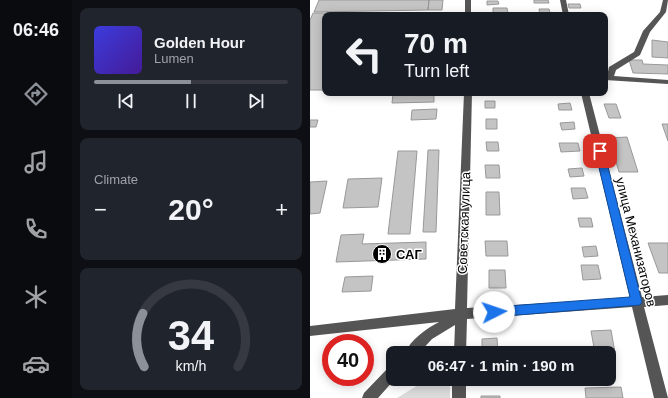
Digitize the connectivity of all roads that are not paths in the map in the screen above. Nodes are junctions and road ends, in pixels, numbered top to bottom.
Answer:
1 (468, 0) edge
2 (563, 0) edge
3 (666, 0) edge
4 (468, 12) edge
5 (565, 12) edge
6 (608, 76) edge
7 (608, 78) edge
8 (668, 82) edge
9 (468, 96) edge
10 (586, 96) edge
11 (668, 300) edge
12 (637, 302) junction
13 (461, 314) junction
14 (310, 331) edge
15 (418, 346) edge
16 (460, 346) edge
17 (386, 380) edge
18 (459, 386) edge
19 (369, 398) edge
20 (459, 398) edge
21 (661, 398) edge

1 - 4 street
2 - 5 street
3 - 6 street
7 - 8 street
9 - 13 street, Советская улица
10 - 12 street, улица Механизаторов
11 - 12 street
12 - 13 street
12 - 21 street, улица Механизаторов
13 - 14 street
13 - 15 street
13 - 16 street, Советская улица
17 - 19 street
18 - 20 street

